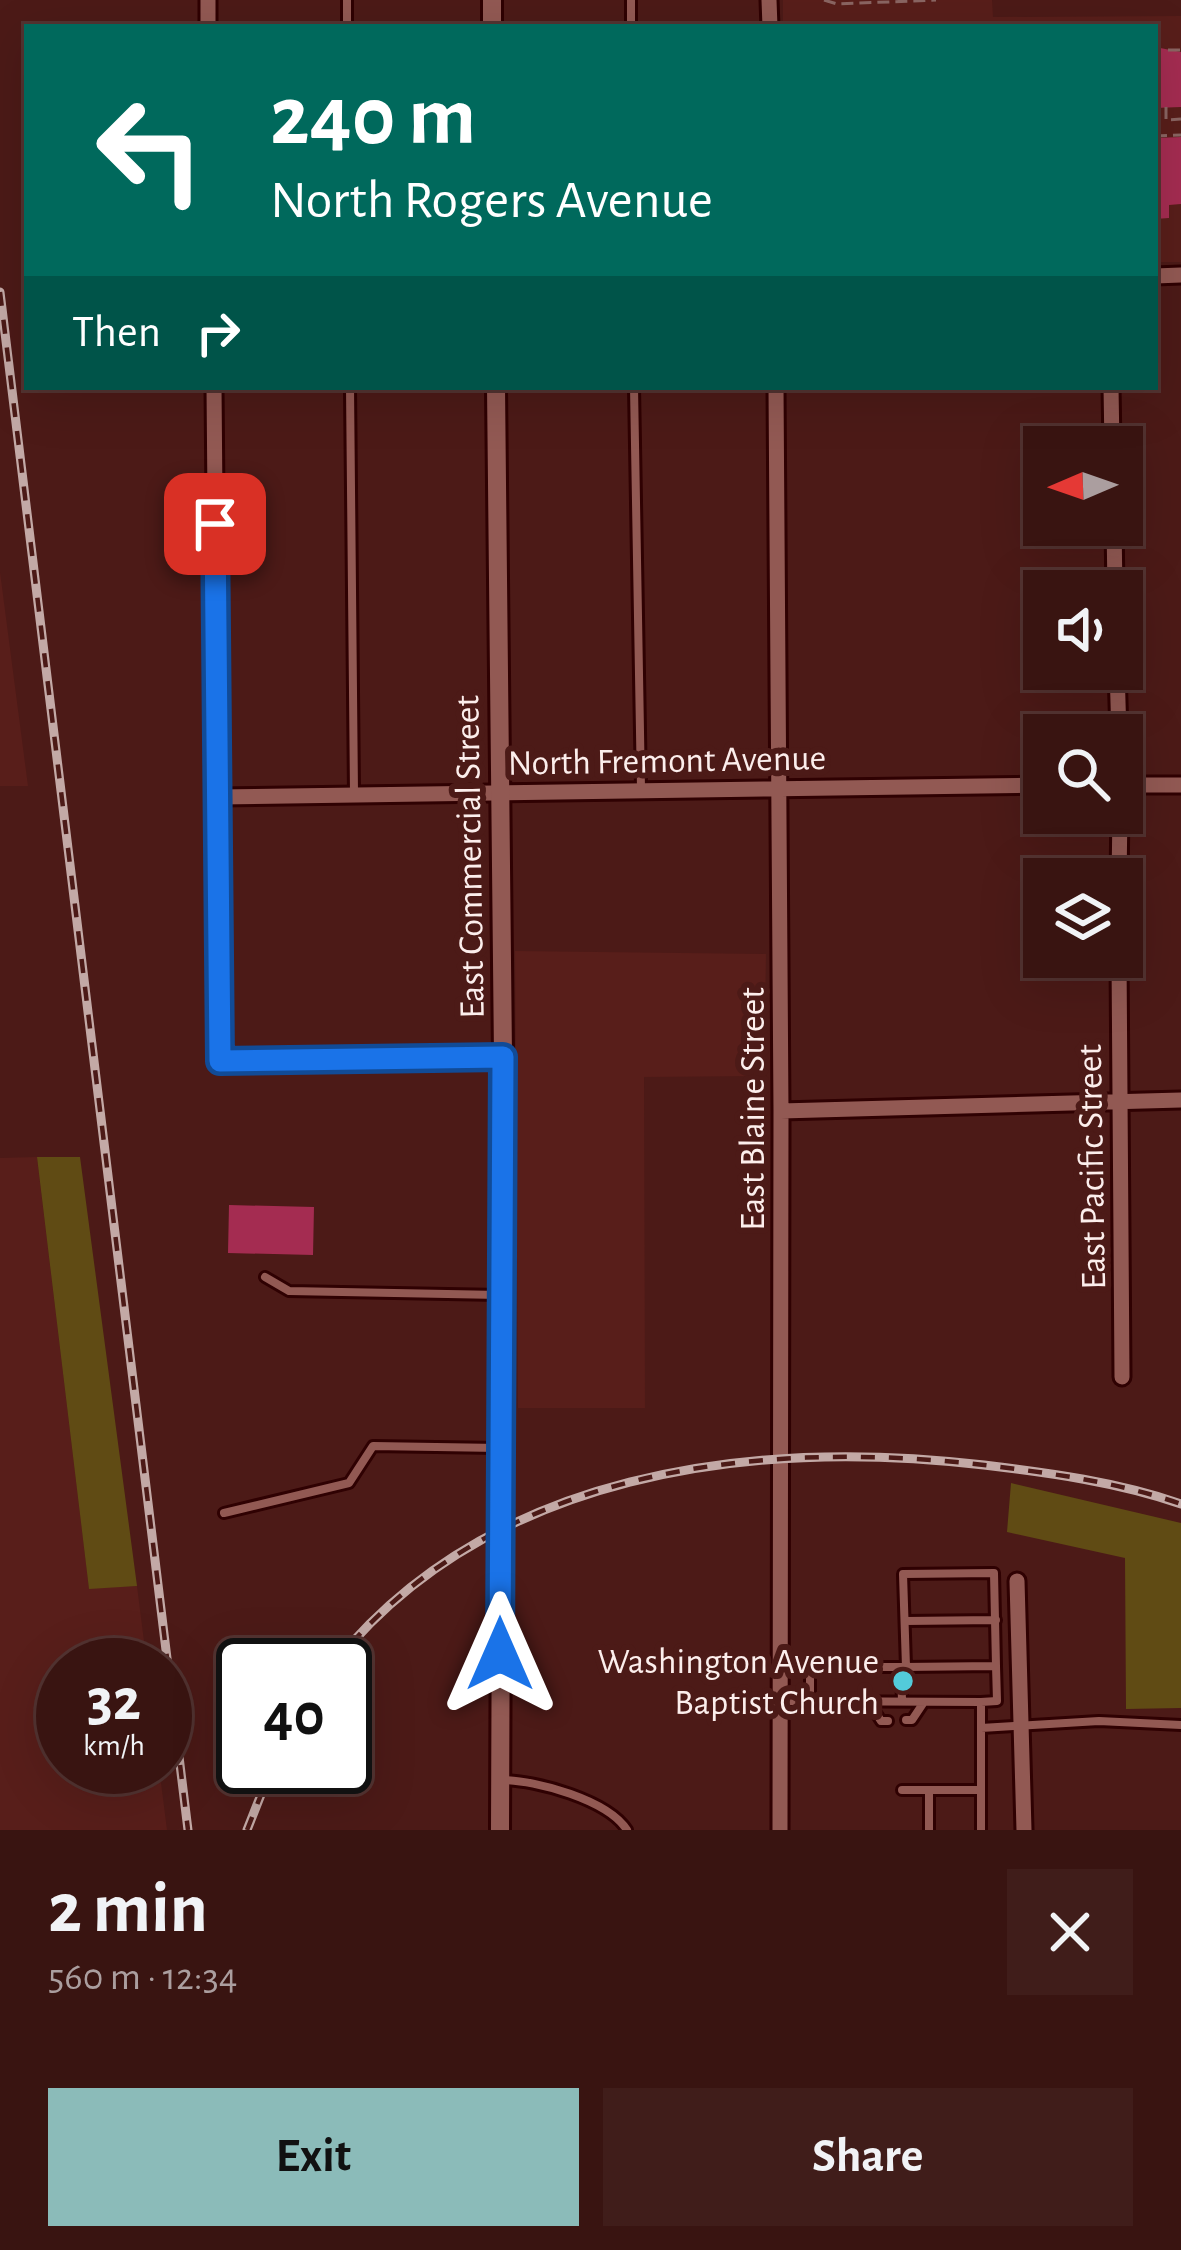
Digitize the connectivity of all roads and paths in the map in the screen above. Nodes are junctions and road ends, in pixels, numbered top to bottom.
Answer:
1 (824, 0) edge
2 (936, 0) edge
3 (1168, 50) dead end
4 (1181, 50) edge
5 (1166, 107) dead end
6 (1181, 119) edge
7 (214, 390) edge
8 (350, 390) edge
9 (496, 390) edge
10 (634, 390) edge
11 (776, 390) edge
12 (1111, 390) edge
13 (1112, 426) edge
14 (1023, 785) edge
15 (1143, 785) edge
16 (1181, 785) edge
17 (780, 787) junction
18 (641, 789) junction
19 (500, 791) junction
20 (354, 795) junction
21 (219, 797) junction
22 (1119, 978) edge
23 (503, 1057) junction
24 (1181, 1100) edge
25 (1118, 1101) junction
26 (782, 1111) junction
27 (265, 1277) dead end
28 (502, 1295) junction
29 (1122, 1376) dead end
30 (501, 1448) junction
31 (224, 1513) dead end
32 (1017, 1581) dead end
33 (1018, 1612) junction
34 (995, 1616) junction
35 (904, 1621) junction
36 (996, 1666) junction
37 (904, 1667) junction
38 (780, 1701) junction
39 (810, 1701) junction
40 (868, 1701) junction
41 (902, 1701) junction
42 (924, 1702) junction
43 (981, 1702) junction
44 (888, 1720) dead end
45 (906, 1720) dead end
46 (1181, 1725) edge
47 (1022, 1726) junction
48 (981, 1728) junction
49 (500, 1780) junction
50 (902, 1790) dead end
51 (929, 1790) junction
52 (981, 1790) junction
53 (500, 1830) edge
54 (627, 1830) edge
55 (780, 1830) edge
56 (929, 1830) edge
57 (981, 1830) edge
58 (1024, 1830) edge

1 - 2 path
3 - 4 path
5 - 6 path
7 - 21 street
8 - 20 lane
9 - 19 street, East Commercial Street
10 - 18 lane
11 - 17 street, East Blaine Street
12 - 13 street
14 - 17 street, North Fremont Avenue
15 - 16 street
17 - 18 street, North Fremont Avenue
17 - 26 street, East Blaine Street
18 - 19 street, North Fremont Avenue
19 - 20 street, North Fremont Avenue
19 - 23 street, East Commercial Street
20 - 21 street, North Fremont Avenue
21 - 23 street
22 - 25 street, East Pacific Street
23 - 28 street, East Commercial Street
24 - 25 street
25 - 26 street
25 - 29 street, East Pacific Street
26 - 38 street, East Blaine Street
27 - 28 lane
28 - 30 street, East Commercial Street
30 - 31 lane
30 - 49 street, East Commercial Street
32 - 33 street
33 - 34 lane
33 - 47 street
34 - 35 lane
34 - 35 lane
34 - 36 lane
35 - 37 lane
36 - 37 lane
36 - 43 lane
37 - 39 lane
37 - 41 lane
38 - 39 lane
38 - 55 street, East Blaine Street
39 - 40 lane
40 - 41 lane
40 - 44 lane
41 - 42 lane
42 - 43 lane
42 - 45 lane
43 - 48 lane
46 - 47 lane
47 - 48 lane
47 - 58 street
48 - 52 lane
49 - 53 street, East Commercial Street
49 - 54 lane
50 - 51 lane
51 - 52 lane
51 - 56 lane
52 - 57 lane

